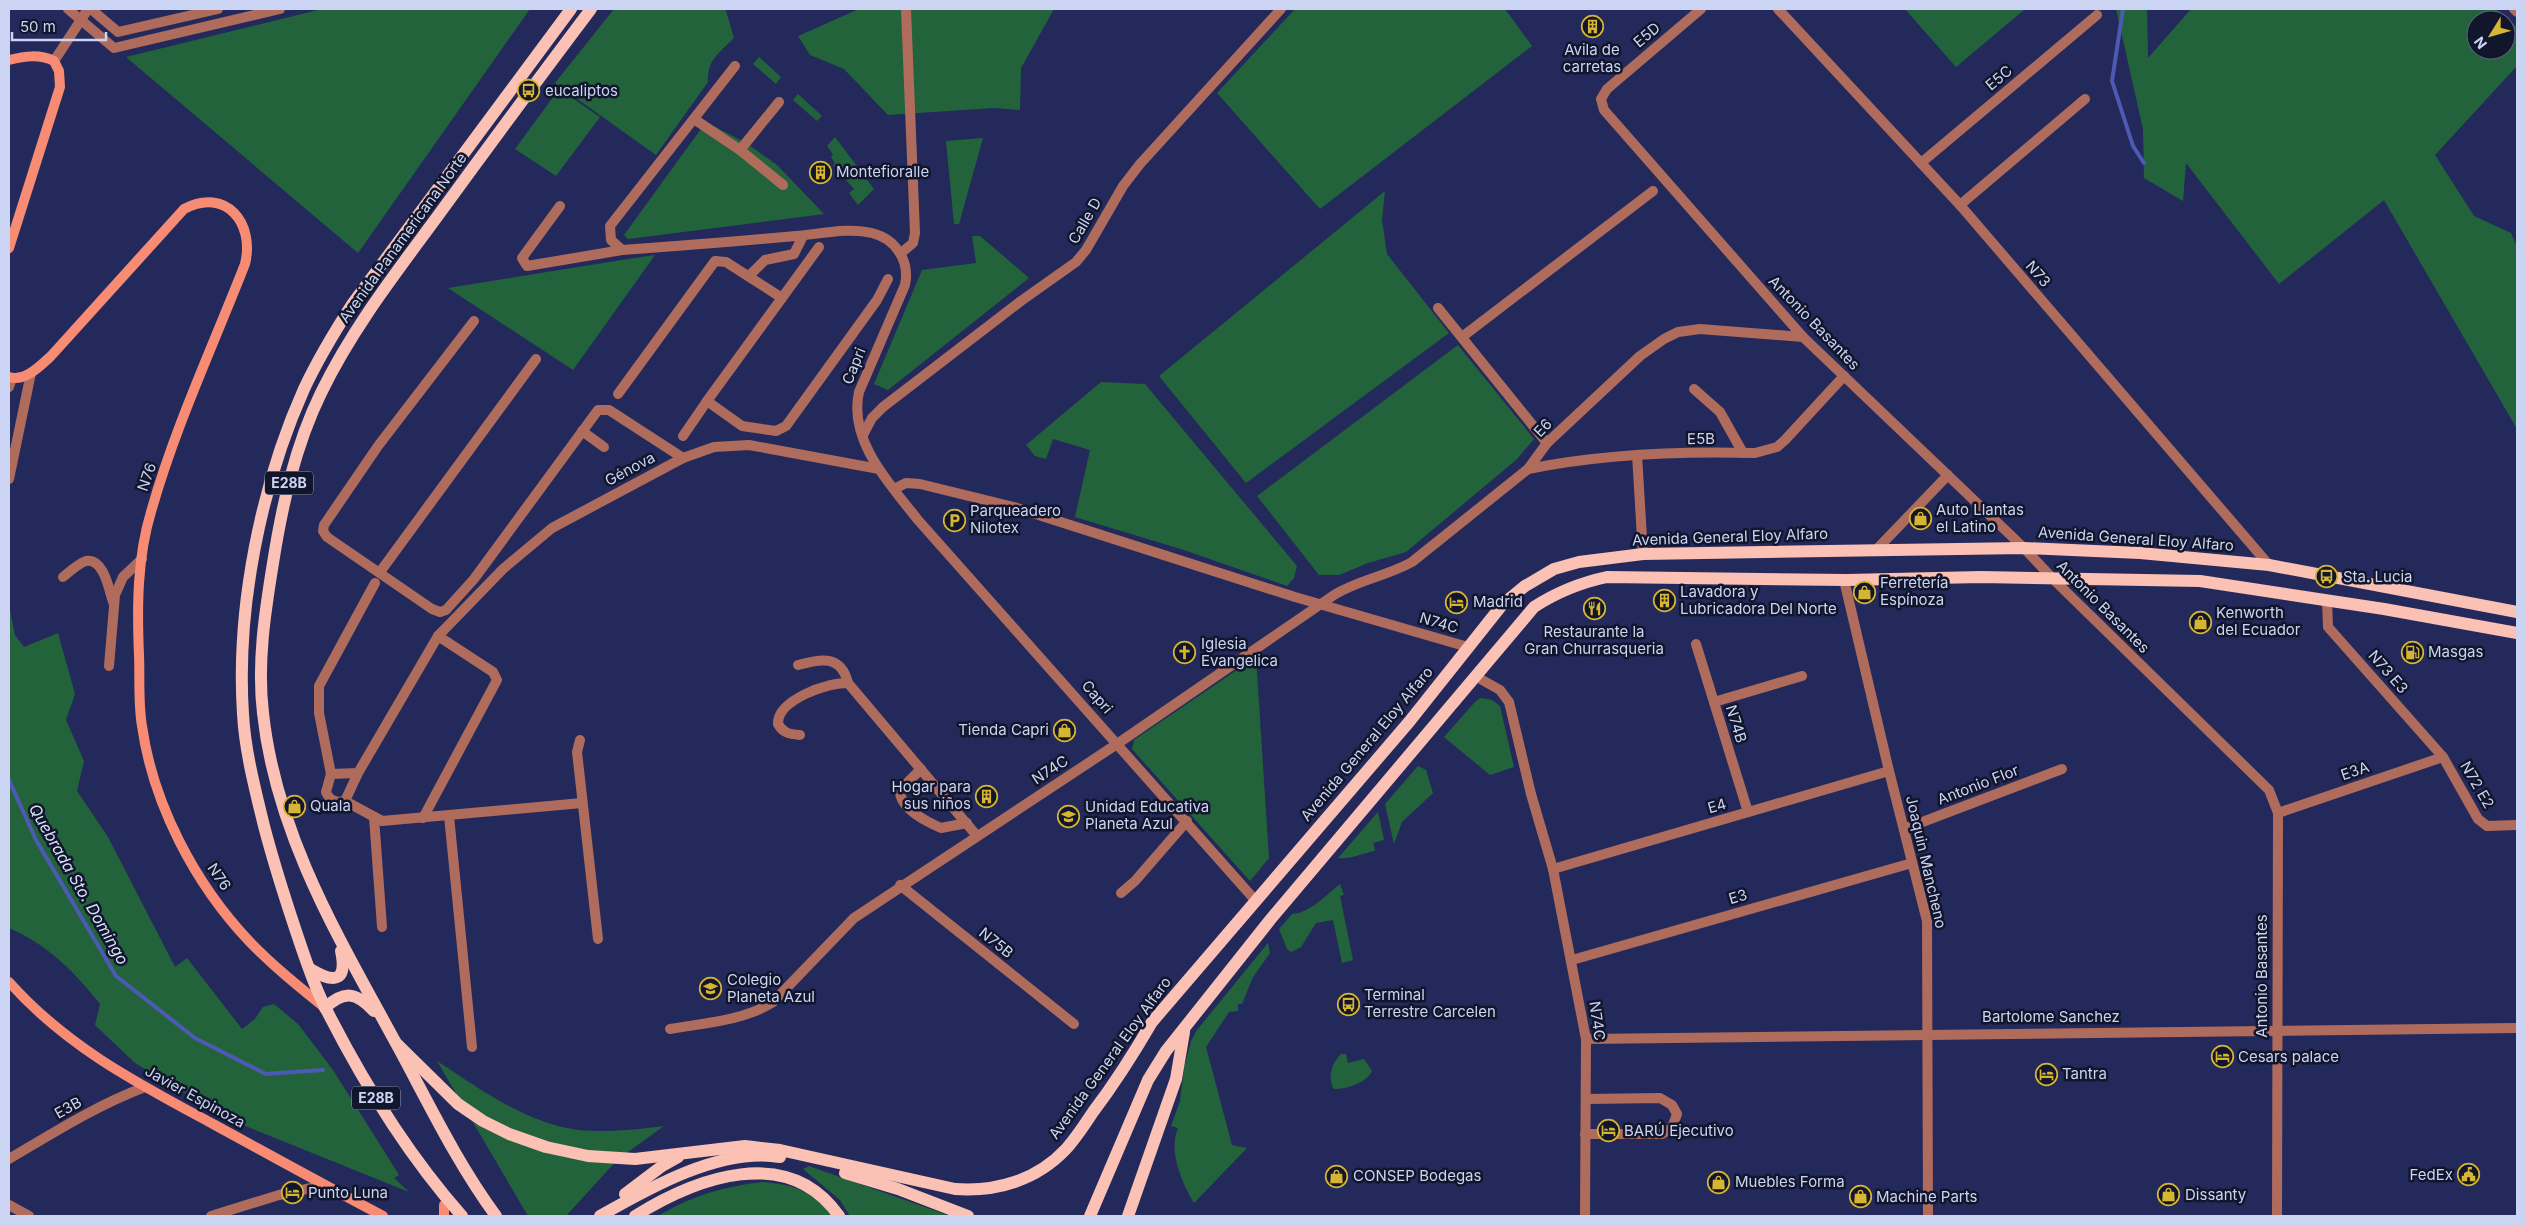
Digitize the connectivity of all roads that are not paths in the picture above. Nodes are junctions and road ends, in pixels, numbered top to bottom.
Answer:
1 (68, 9) edge
2 (90, 9) edge
3 (218, 9) edge
4 (280, 9) edge
5 (572, 9) edge
6 (591, 9) edge
7 (906, 9) edge
8 (1281, 9) edge
9 (1702, 9) edge
10 (1778, 9) edge
11 (2514, 9) edge
12 (2517, 12) edge
13 (2097, 15) dead end
14 (81, 20) junction
15 (9, 60) edge
16 (54, 62) junction
17 (735, 66) dead end
18 (2086, 99) dead end
19 (779, 102) dead end
20 (1604, 110) joint
21 (694, 119) junction
22 (740, 150) junction
23 (1921, 163) junction
24 (783, 184) dead end
25 (1653, 191) dead end
26 (560, 206) dead end
27 (1960, 206) junction
28 (803, 236) junction
29 (819, 247) dead end
30 (9, 248) edge
31 (622, 250) junction
32 (901, 254) junction
33 (749, 276) junction
34 (888, 279) dead end
35 (782, 298) junction
36 (1438, 308) dead end
37 (474, 321) dead end
38 (1462, 337) junction
39 (1803, 337) junction
40 (536, 359) dead end
41 (31, 373) junction
42 (1844, 376) junction
43 (10, 381) edge
44 (1694, 389) dead end
45 (618, 394) dead end
46 (707, 401) junction
47 (582, 430) junction
48 (863, 435) junction
49 (683, 436) dead end
50 (1547, 443) junction
51 (604, 447) dead end
52 (1743, 453) junction
53 (1637, 455) junction
54 (683, 458) junction
55 (879, 468) junction
56 (1528, 469) junction
57 (1948, 475) junction
58 (9, 480) edge
59 (894, 489) junction
60 (2024, 548) junction
61 (1877, 549) junction
62 (1643, 554) junction
63 (142, 559) junction
64 (2269, 565) junction
65 (380, 572) junction
66 (63, 577) dead end
67 (2053, 579) junction
68 (1844, 580) junction
69 (376, 583) dead end
70 (2327, 601) junction
71 (113, 602) junction
72 (1322, 605) junction
73 (2517, 612) edge
74 (2517, 633) edge
75 (438, 635) junction
76 (1696, 644) dead end
77 (1468, 647) junction
78 (798, 665) dead end
79 (109, 666) dead end
80 (1475, 676) junction
81 (1802, 676) dead end
82 (848, 683) junction
83 (1714, 702) junction
84 (800, 735) dead end
85 (580, 740) dead end
86 (1117, 744) junction
87 (2443, 757) junction
88 (922, 769) junction
89 (2062, 769) dead end
90 (1889, 771) junction
91 (358, 773) junction
92 (331, 774) junction
93 (345, 801) junction
94 (582, 803) junction
95 (1748, 812) junction
96 (2278, 813) junction
97 (449, 816) junction
98 (374, 818) junction
99 (423, 818) junction
100 (1187, 822) junction
101 (967, 823) junction
102 (2517, 825) edge
103 (1904, 830) junction
104 (977, 836) junction
105 (1912, 864) junction
106 (1553, 869) junction
107 (900, 886) junction
108 (1121, 893) dead end
109 (1255, 900) junction
110 (382, 927) dead end
111 (338, 939) junction
112 (598, 939) dead end
113 (1572, 960) junction
114 (310, 969) junction
115 (9, 982) edge
116 (325, 1008) junction
117 (384, 1022) junction
118 (1074, 1024) dead end
119 (2517, 1028) edge
120 (670, 1029) dead end
121 (1184, 1029) junction
122 (2277, 1030) junction
123 (1928, 1033) junction
124 (1586, 1039) junction
125 (397, 1044) junction
126 (472, 1047) dead end
127 (145, 1087) junction
128 (1586, 1099) junction
129 (1585, 1134) junction
130 (683, 1154) junction
131 (9, 1159) edge
132 (433, 1183) junction
133 (325, 1185) junction
134 (9, 1205) edge
135 (446, 1212) edge
136 (29, 1216) edge
137 (211, 1216) edge
138 (383, 1216) edge
139 (462, 1216) edge
140 (496, 1216) edge
141 (599, 1216) edge
142 (634, 1216) edge
143 (839, 1216) edge
144 (968, 1216) edge
145 (1090, 1216) edge
146 (1128, 1216) edge
147 (1585, 1216) edge
148 (1928, 1216) edge
149 (2277, 1216) edge

1 - 14 street
2 - 3 street
2 - 14 street
4 - 14 street
5 - 114 main road, Avenida Panamericana Norte / E28B
6 - 111 main road, Avenida Panamericana Norte / E28B
7 - 32 street
8 - 48 street, Calle D
9 - 20 street, E5D
10 - 23 street, N73
11 - 12 street
13 - 23 street, E5C
14 - 16 street
15 - 16 street
16 - 30 street
17 - 21 street
18 - 27 street
19 - 22 street
20 - 39 street, Antonio Basantes
21 - 22 street
21 - 31 street
22 - 24 street
23 - 27 street, N73
25 - 38 street
26 - 31 street
27 - 64 street, N73
28 - 31 street
28 - 32 street
28 - 33 street
29 - 35 street
32 - 48 street, Capri
33 - 35 street
33 - 45 street
34 - 46 street
35 - 46 street
36 - 38 street
37 - 65 street
38 - 50 street
39 - 42 street, Antonio Basantes
39 - 50 street, E6
40 - 65 street
41 - 43 street, N76
41 - 58 street
41 - 63 street, N76
42 - 52 street, E5B
42 - 57 street, Antonio Basantes
44 - 52 street
46 - 49 street
47 - 51 street
47 - 54 street
47 - 65 street
48 - 55 street, Capri
50 - 56 street, E6
52 - 53 street, E5B
53 - 56 street, E5B
53 - 62 street
54 - 55 street, Génova
54 - 75 street, Génova
55 - 59 street, Capri
56 - 72 street, E6
57 - 60 street, Antonio Basantes
57 - 61 street
59 - 72 street
59 - 86 street, Capri
60 - 61 main road, Avenida General Eloy Alfaro
60 - 64 main road, Avenida General Eloy Alfaro
60 - 67 street, Antonio Basantes
61 - 62 main road, Avenida General Eloy Alfaro
62 - 77 main road, Avenida General Eloy Alfaro
63 - 71 street
63 - 116 street, N76
64 - 73 main road, Avenida General Eloy Alfaro
66 - 71 street
67 - 68 main road
67 - 70 main road
67 - 96 street, Antonio Basantes
68 - 80 main road
68 - 90 street, Joaquin Mancheno
69 - 92 street
70 - 74 main road
70 - 87 street, N73 E3
71 - 79 street
72 - 77 street, N74C
72 - 86 street, N74C
75 - 91 street, Génova
75 - 99 street
76 - 83 street, N74B
77 - 109 main road, Avenida General Eloy Alfaro
78 - 82 street
80 - 106 street, N74C
80 - 121 main road
81 - 83 street
82 - 84 street
82 - 88 street
83 - 95 street, N74B
85 - 94 street
86 - 100 street, Capri
86 - 104 street, N74C
87 - 96 street, E3A
87 - 102 street, N72 E2
88 - 101 street
88 - 101 street
89 - 103 street, Antonio Flor
90 - 95 street, E4
90 - 103 street, Joaquin Mancheno
91 - 92 street
91 - 93 street, Génova
92 - 93 street
93 - 98 street
94 - 97 street
94 - 112 street
95 - 106 street, E4
96 - 122 street, Antonio Basantes
97 - 99 street
97 - 126 street
98 - 99 street
98 - 110 street
100 - 108 street
100 - 109 street, Capri
101 - 104 street
103 - 105 street, Joaquin Mancheno
104 - 107 street, N74C
105 - 113 street, E3
105 - 123 street, Joaquin Mancheno
106 - 113 street, N74C
107 - 118 street, N75B
107 - 120 street, N74C
109 - 130 main road, Avenida General Eloy Alfaro
111 - 114 main road
111 - 117 main road, Avenida Panamericana Norte / E28B
113 - 124 street, N74C
114 - 116 main road, Avenida Panamericana Norte / E28B
115 - 127 street, Javier Espinoza
116 - 117 main road
116 - 132 main road, E28B
117 - 125 main road, E28B
119 - 122 street, Bartolome Sanchez
121 - 145 main road
121 - 146 main road
122 - 123 street, Bartolome Sanchez
122 - 149 street, Antonio Basantes
123 - 124 street, Bartolome Sanchez
123 - 148 street, Joaquin Mancheno
124 - 128 street, N74C
125 - 130 main road, Avenida General Eloy Alfaro
125 - 140 main road, E28B
127 - 131 street, E3B
127 - 133 street, Javier Espinoza
128 - 129 street, N74C
128 - 129 street
129 - 147 street, N74C
130 - 141 main road
132 - 135 main road
132 - 139 main road, E28B
133 - 137 street
133 - 138 street, Javier Espinoza
134 - 136 street
141 - 144 main road
142 - 143 main road

